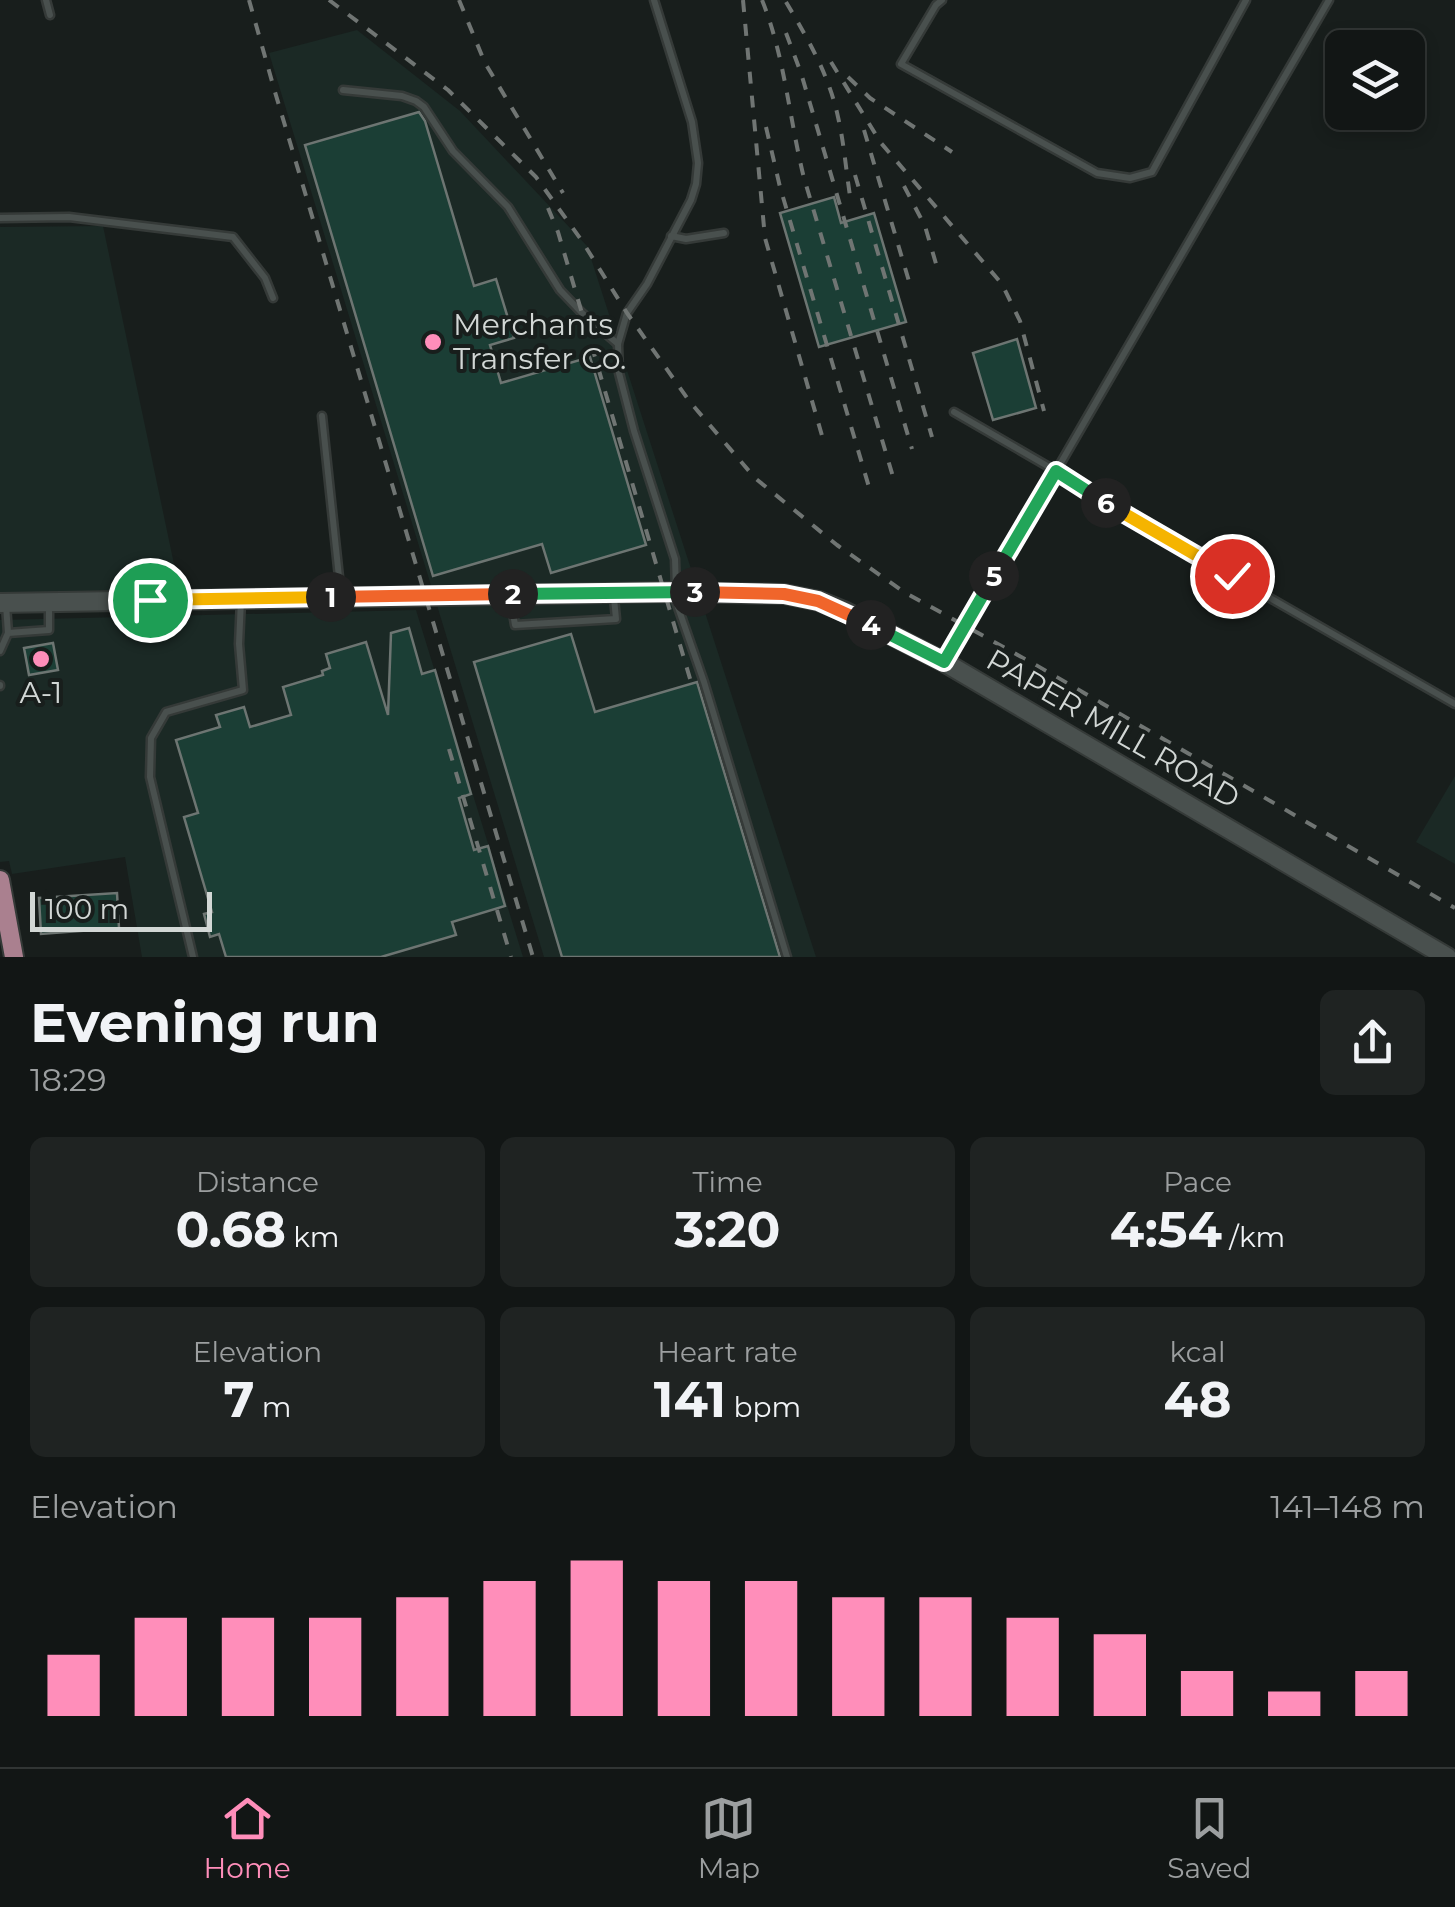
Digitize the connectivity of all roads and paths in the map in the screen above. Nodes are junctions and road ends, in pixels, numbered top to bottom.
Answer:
1 (46, 0) edge
2 (654, 0) edge
3 (942, 0) edge
4 (1246, 0) edge
5 (1329, 0) edge
6 (50, 15) dead end
7 (343, 90) dead end
8 (0, 218) edge
9 (724, 233) dead end
10 (671, 236) junction
11 (273, 298) dead end
12 (618, 344) junction
13 (954, 412) dead end
14 (322, 416) dead end
15 (1056, 471) junction
16 (614, 592) junction
17 (674, 592) junction
18 (510, 594) junction
19 (341, 597) junction
20 (241, 599) junction
21 (49, 602) junction
22 (3, 603) edge
23 (8, 633) junction
24 (0, 650) edge
25 (944, 662) junction
26 (1455, 704) edge
27 (0, 880) edge
28 (14, 957) edge
29 (193, 957) edge
30 (787, 957) edge
31 (1447, 957) edge

1 - 6 lane
2 - 10 lane
3 - 4 lane
5 - 15 lane
7 - 12 lane
8 - 11 lane
9 - 10 lane
10 - 12 lane
12 - 17 lane
13 - 15 lane
14 - 19 lane
15 - 25 lane
15 - 26 lane
16 - 17 street, PAPER MILL ROAD
16 - 18 street, PAPER MILL ROAD
16 - 18 lane
17 - 25 street, PAPER MILL ROAD
17 - 30 lane
18 - 19 street, PAPER MILL ROAD
19 - 20 street, PAPER MILL ROAD
20 - 21 street, PAPER MILL ROAD
20 - 29 lane
21 - 22 street, PAPER MILL ROAD
21 - 23 lane
22 - 23 lane
23 - 24 lane
25 - 31 street, PAPER MILL ROAD
27 - 28 main road

